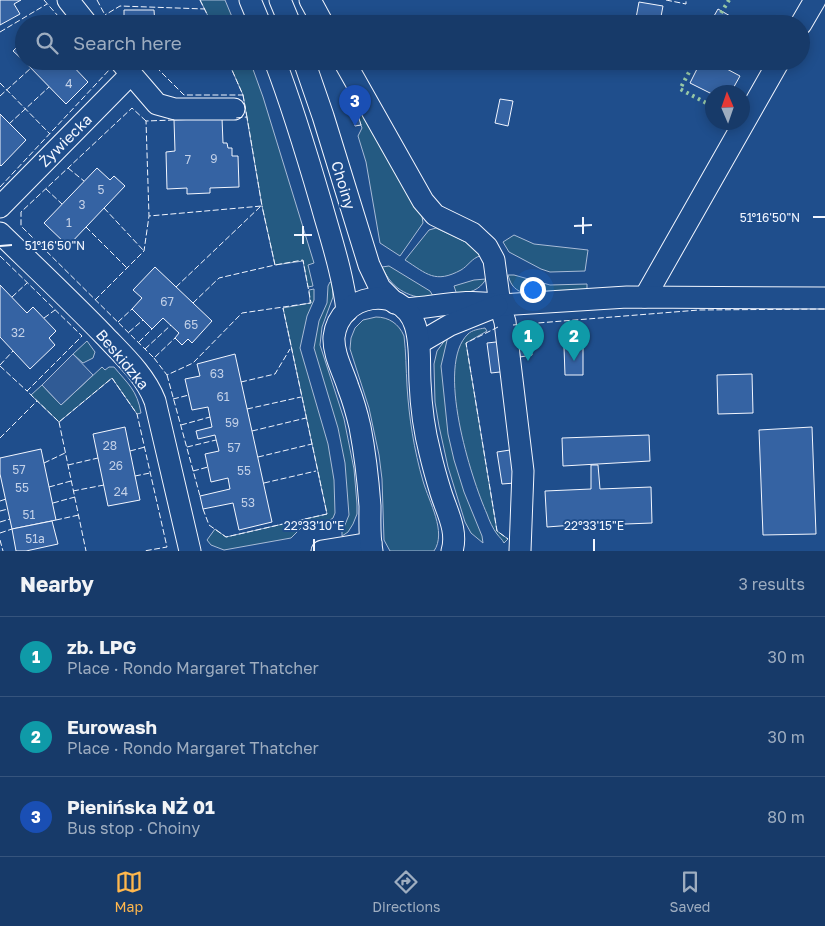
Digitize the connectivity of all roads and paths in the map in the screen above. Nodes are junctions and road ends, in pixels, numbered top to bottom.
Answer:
1 (68, 0) edge
2 (250, 0) edge
3 (280, 0) edge
4 (310, 0) edge
5 (815, 0) edge
6 (80, 15) edge
7 (256, 15) edge
8 (286, 15) edge
9 (318, 15) edge
10 (806, 15) edge
11 (123, 70) edge
12 (127, 70) edge
13 (278, 70) edge
14 (307, 70) edge
15 (349, 70) edge
16 (775, 70) edge
17 (234, 109) dead end
18 (0, 207) edge
19 (0, 233) edge
20 (645, 297) junction
21 (825, 298) edge
22 (500, 305) junction
23 (400, 306) junction
24 (347, 311) junction
25 (419, 343) junction
26 (371, 547) edge
27 (455, 550) edge
28 (190, 551) edge
29 (322, 551) edge
30 (520, 551) edge

1 - 6 street
2 - 7 street
3 - 8 street
4 - 9 street
5 - 10 street
11 - 18 street, Żywiecka
12 - 17 street, Żywiecka
13 - 24 street, Choiny
14 - 23 street, Choiny
15 - 22 street
16 - 20 street
19 - 28 street, Beskidzka
20 - 21 street
20 - 22 street
22 - 23 street
22 - 25 street
22 - 30 street
23 - 24 street
23 - 25 street, Choiny
24 - 26 street
25 - 27 street, Choiny
26 - 29 street

